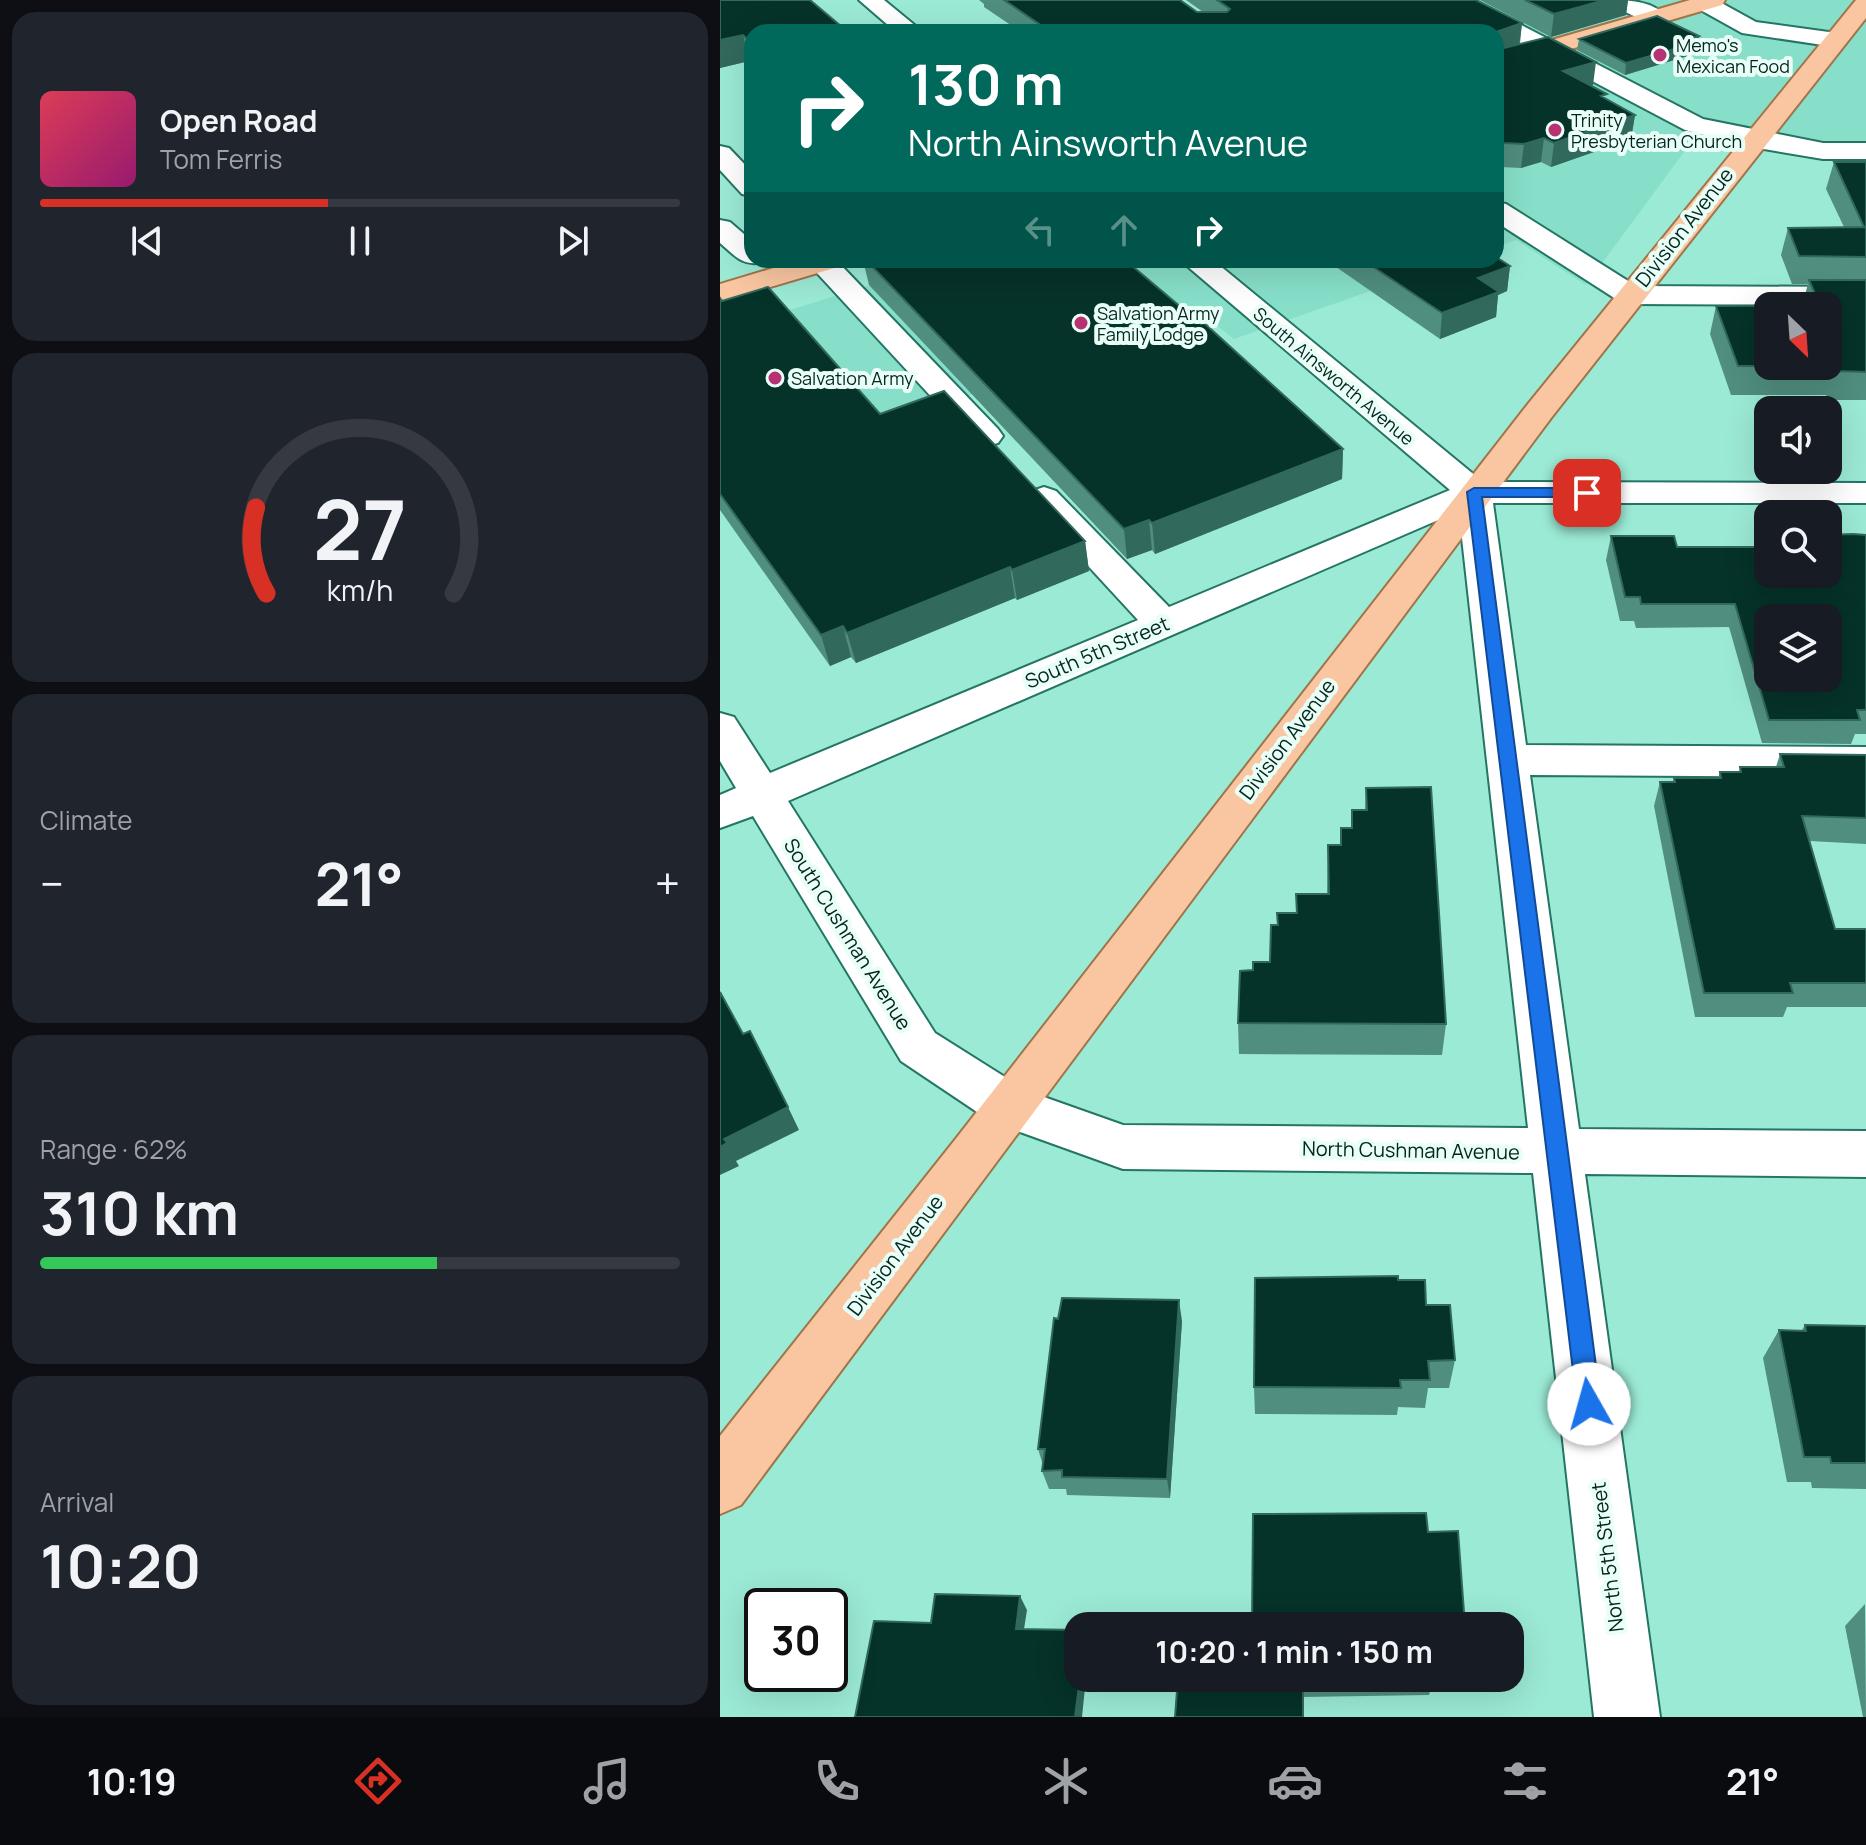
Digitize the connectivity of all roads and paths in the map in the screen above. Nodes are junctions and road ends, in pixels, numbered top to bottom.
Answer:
1 (870, 0) edge
2 (1456, 0) edge
3 (1618, 0) edge
4 (1709, 1) edge
5 (1866, 3) edge
6 (1655, 17) junction
7 (901, 24) edge
8 (1501, 24) edge
9 (1504, 26) edge
10 (1836, 40) junction
11 (1548, 49) junction
12 (1504, 62) edge
13 (1752, 139) junction
14 (1866, 151) edge
15 (720, 154) edge
16 (744, 180) edge
17 (1504, 215) edge
18 (742, 250) edge
19 (830, 268) edge
20 (1205, 268) edge
21 (720, 293) edge
22 (1630, 295) junction
23 (1866, 296) edge
24 (1474, 492) junction
25 (1866, 493) edge
26 (1163, 624) junction
27 (720, 727) edge
28 (1509, 760) junction
29 (1866, 762) edge
30 (761, 795) junction
31 (720, 812) edge
32 (1010, 1107) junction
33 (1558, 1152) junction
34 (1866, 1154) edge
35 (720, 1484) edge
36 (1627, 1717) edge

1 - 7 street
2 - 8 street
3 - 6 street
4 - 6 main road
4 - 10 street
5 - 10 main road, Division Avenue
6 - 11 main road
9 - 11 street
10 - 13 main road, Division Avenue
11 - 12 main road
11 - 13 street
13 - 14 street
13 - 22 main road, Division Avenue
15 - 16 street
17 - 22 street
18 - 21 main road
19 - 26 street
20 - 24 street, South Ainsworth Avenue
22 - 23 street
22 - 24 main road, Division Avenue
24 - 25 street
24 - 26 street, South 5th Street
24 - 28 street, North 5th Street
24 - 32 main road, Division Avenue
26 - 30 street, South 5th Street
27 - 30 street, South Cushman Avenue
28 - 29 street
28 - 33 street, North 5th Street
30 - 31 street, South 5th Street
30 - 32 street, South Cushman Avenue
32 - 33 street, North Cushman Avenue
32 - 35 main road, Division Avenue
33 - 34 street, North Cushman Avenue
33 - 36 street, North 5th Street

